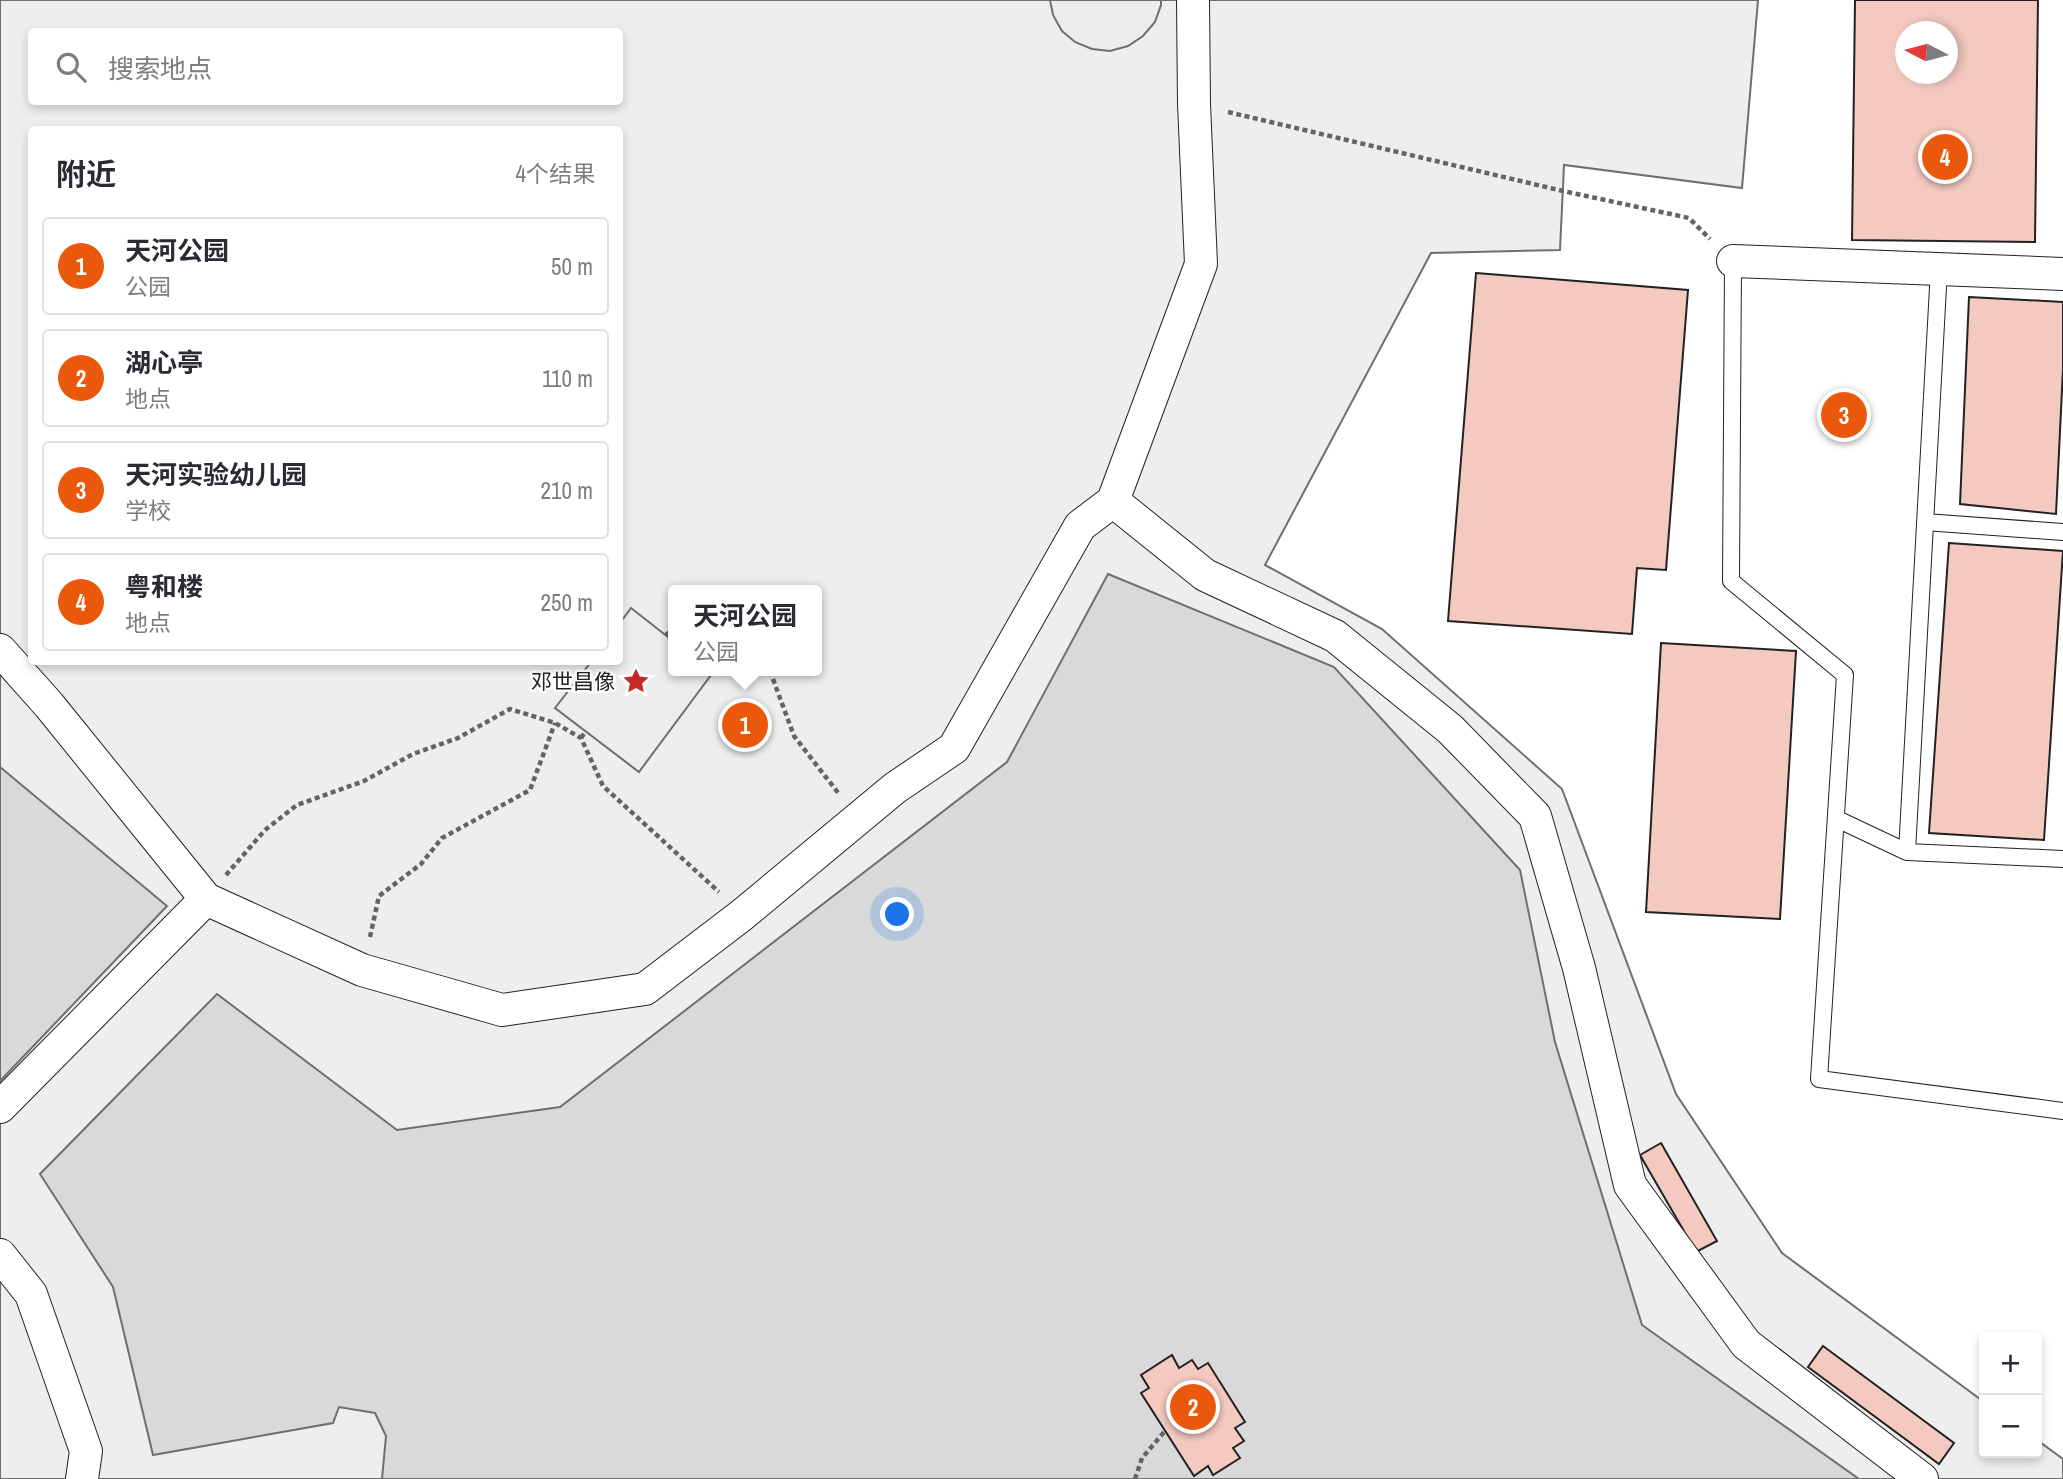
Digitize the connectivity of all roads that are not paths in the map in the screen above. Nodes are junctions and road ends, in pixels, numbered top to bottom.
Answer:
1 (1194, 0) edge
2 (1733, 261) joint
3 (1939, 269) junction
4 (2063, 274) edge
5 (1113, 501) junction
6 (1925, 522) junction
7 (2063, 532) edge
8 (0, 650) edge
9 (1837, 819) junction
10 (1907, 852) junction
11 (2063, 859) edge
12 (206, 898) junction
13 (0, 1107) edge
14 (2063, 1111) edge
15 (0, 1255) edge
16 (82, 1479) edge
17 (1922, 1479) edge

1 - 5 street
2 - 3 street
2 - 9 lane
3 - 4 street
3 - 6 lane
5 - 12 street
5 - 17 street
6 - 7 lane
6 - 10 lane
8 - 12 street
9 - 10 lane
9 - 14 lane
10 - 11 lane
12 - 13 street
15 - 16 street

